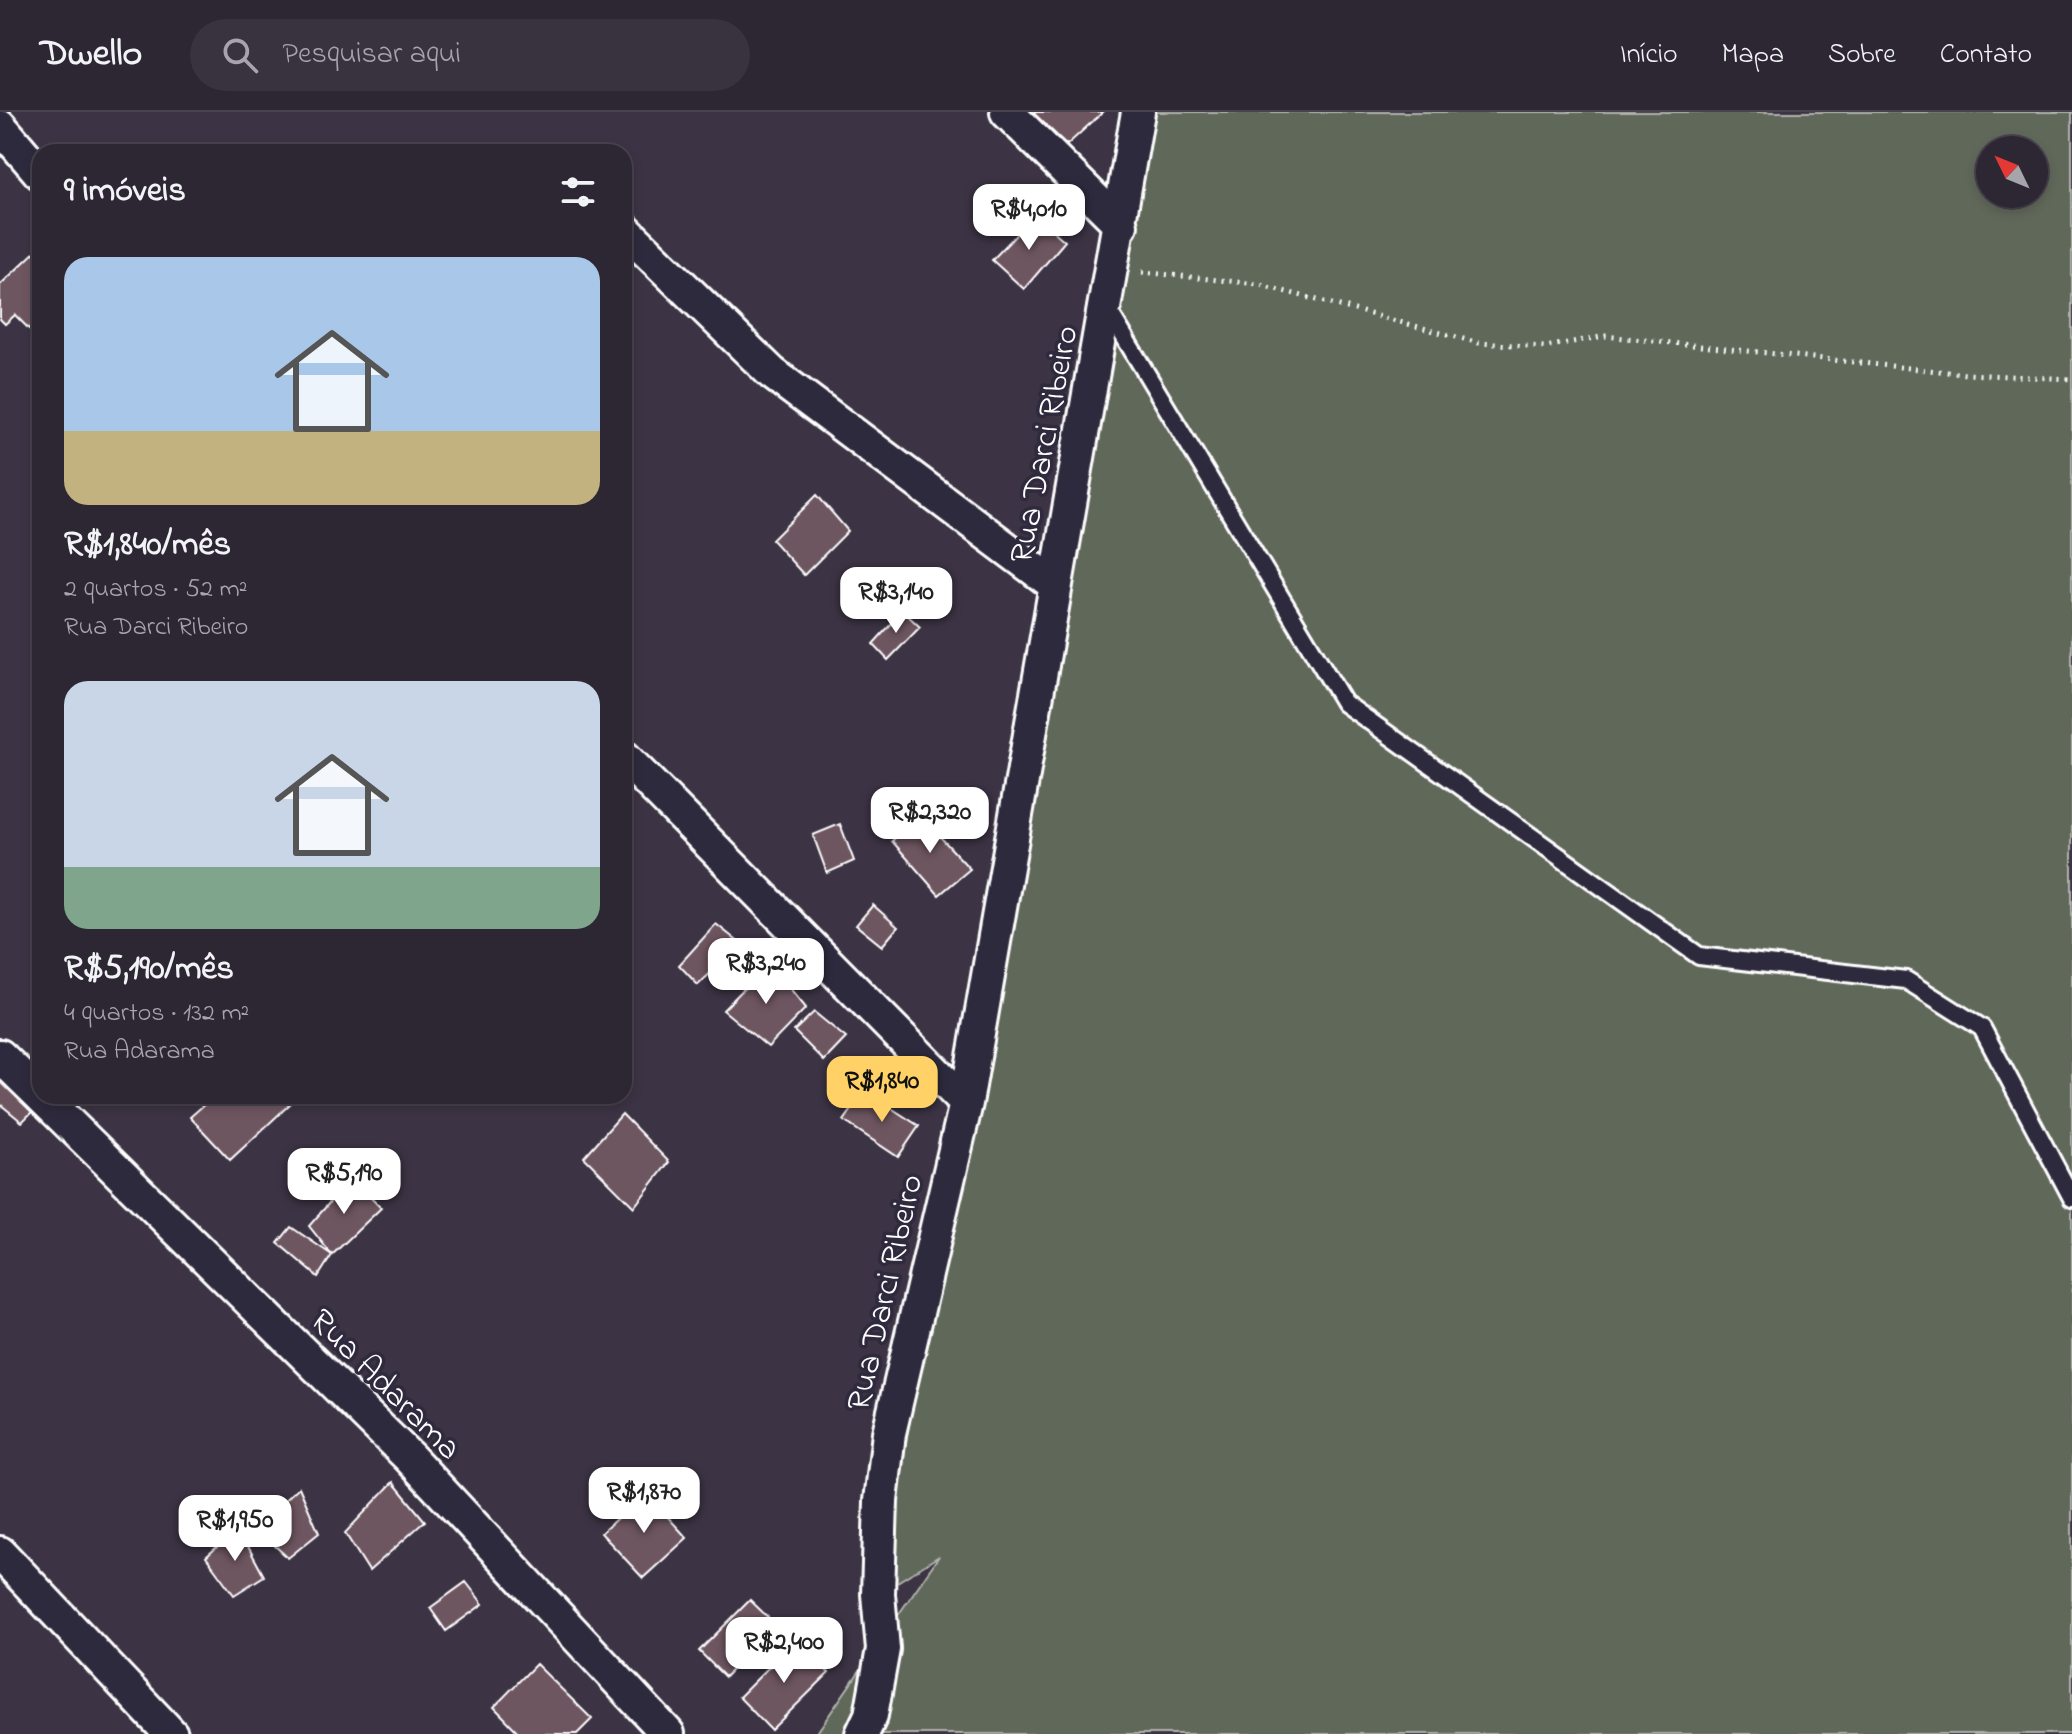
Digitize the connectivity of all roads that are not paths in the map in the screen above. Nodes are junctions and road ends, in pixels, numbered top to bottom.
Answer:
1 (1007, 112) edge
2 (1138, 112) edge
3 (0, 126) edge
4 (32, 164) edge
5 (1121, 225) junction
6 (632, 237) edge
7 (1106, 307) junction
8 (1054, 584) junction
9 (632, 765) edge
10 (0, 1056) edge
11 (32, 1086) edge
12 (966, 1103) junction
13 (50, 1104) edge
14 (2072, 1198) edge
15 (0, 1553) edge
16 (171, 1734) edge
17 (668, 1734) edge
18 (862, 1734) edge

1 - 5 street
2 - 5 street, Rua Darci Ribeiro
3 - 4 street
5 - 7 street, Rua Darci Ribeiro
6 - 8 street
7 - 8 street, Rua Darci Ribeiro
7 - 14 lane
8 - 12 street, Rua Darci Ribeiro
9 - 12 street
10 - 11 street, Rua Adarama
12 - 18 street, Rua Darci Ribeiro
13 - 17 street, Rua Adarama
15 - 16 street

